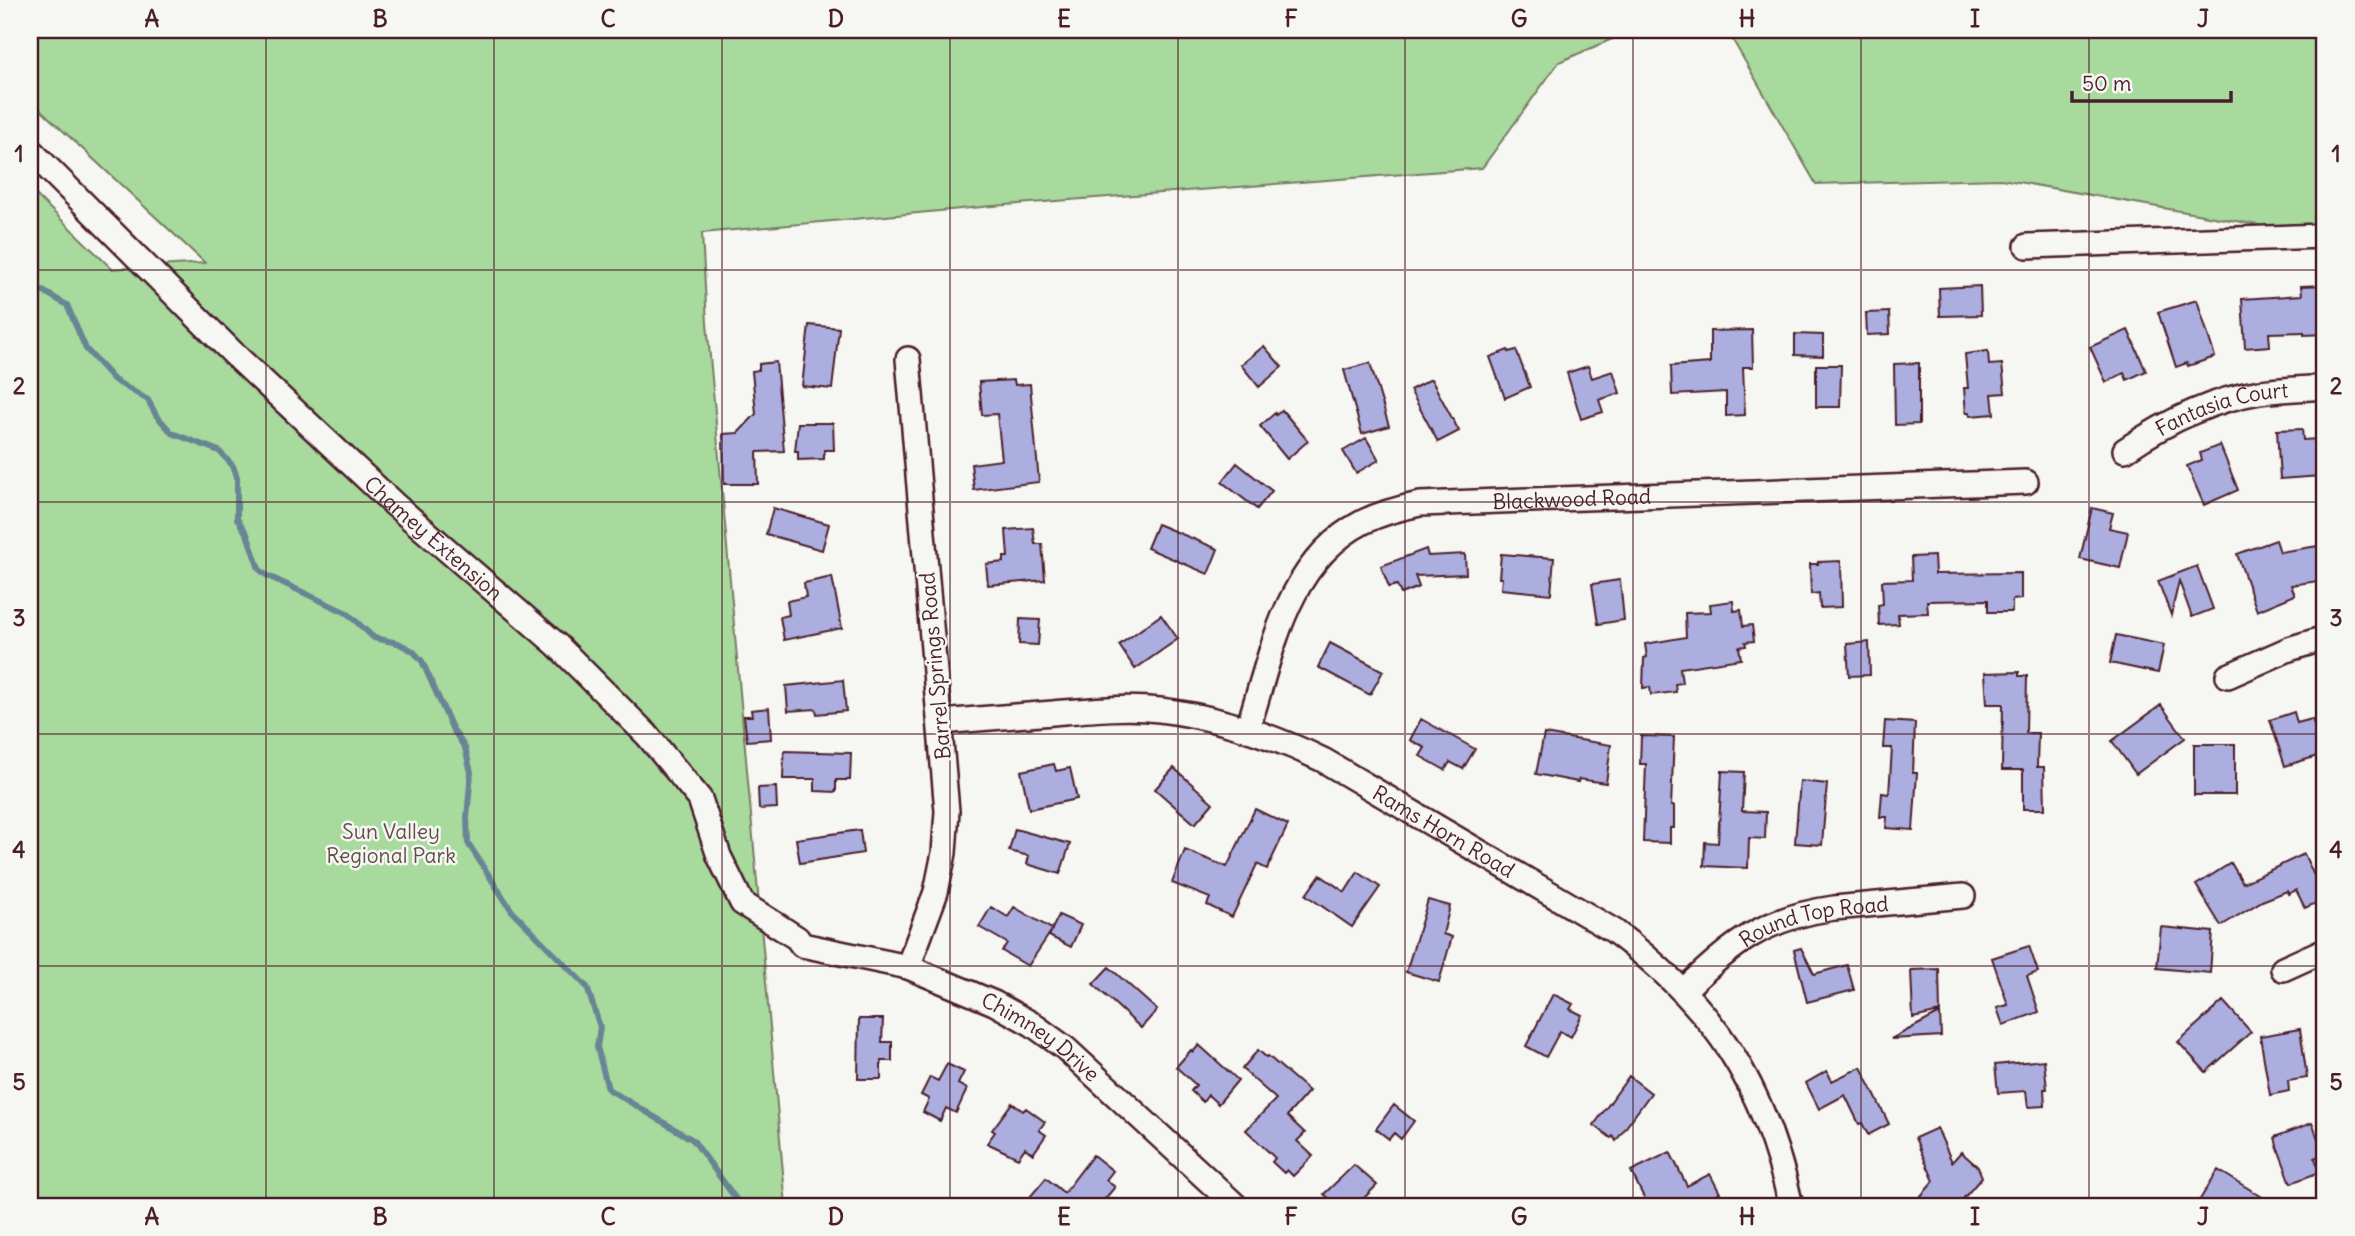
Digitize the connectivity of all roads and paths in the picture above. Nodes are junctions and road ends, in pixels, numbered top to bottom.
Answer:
1 (30, 150) edge
2 (2325, 236) edge
3 (2026, 246) dead end
4 (908, 359) dead end
5 (2325, 387) edge
6 (2125, 450) dead end
7 (2026, 482) dead end
8 (2325, 638) edge
9 (2228, 676) dead end
10 (940, 722) junction
11 (1248, 728) junction
12 (1963, 896) dead end
13 (802, 945) joint
14 (2325, 950) edge
15 (908, 967) junction
16 (2283, 969) dead end
17 (1684, 990) junction
18 (1236, 1206) edge
19 (1791, 1206) edge

1 - 13 street, Chamey Extension
2 - 3 street
4 - 10 street, Barrel Springs Road
5 - 6 street, Fantasia Court
7 - 11 street, Blackwood Road
8 - 9 street
10 - 11 street, Rams Horn Road
10 - 15 street, Barrel Springs Road
11 - 17 street, Rams Horn Road
12 - 17 street, Round Top Road
13 - 15 street, Chimney Drive
14 - 16 street
15 - 18 street, Chimney Drive
17 - 19 street, Rams Horn Road

